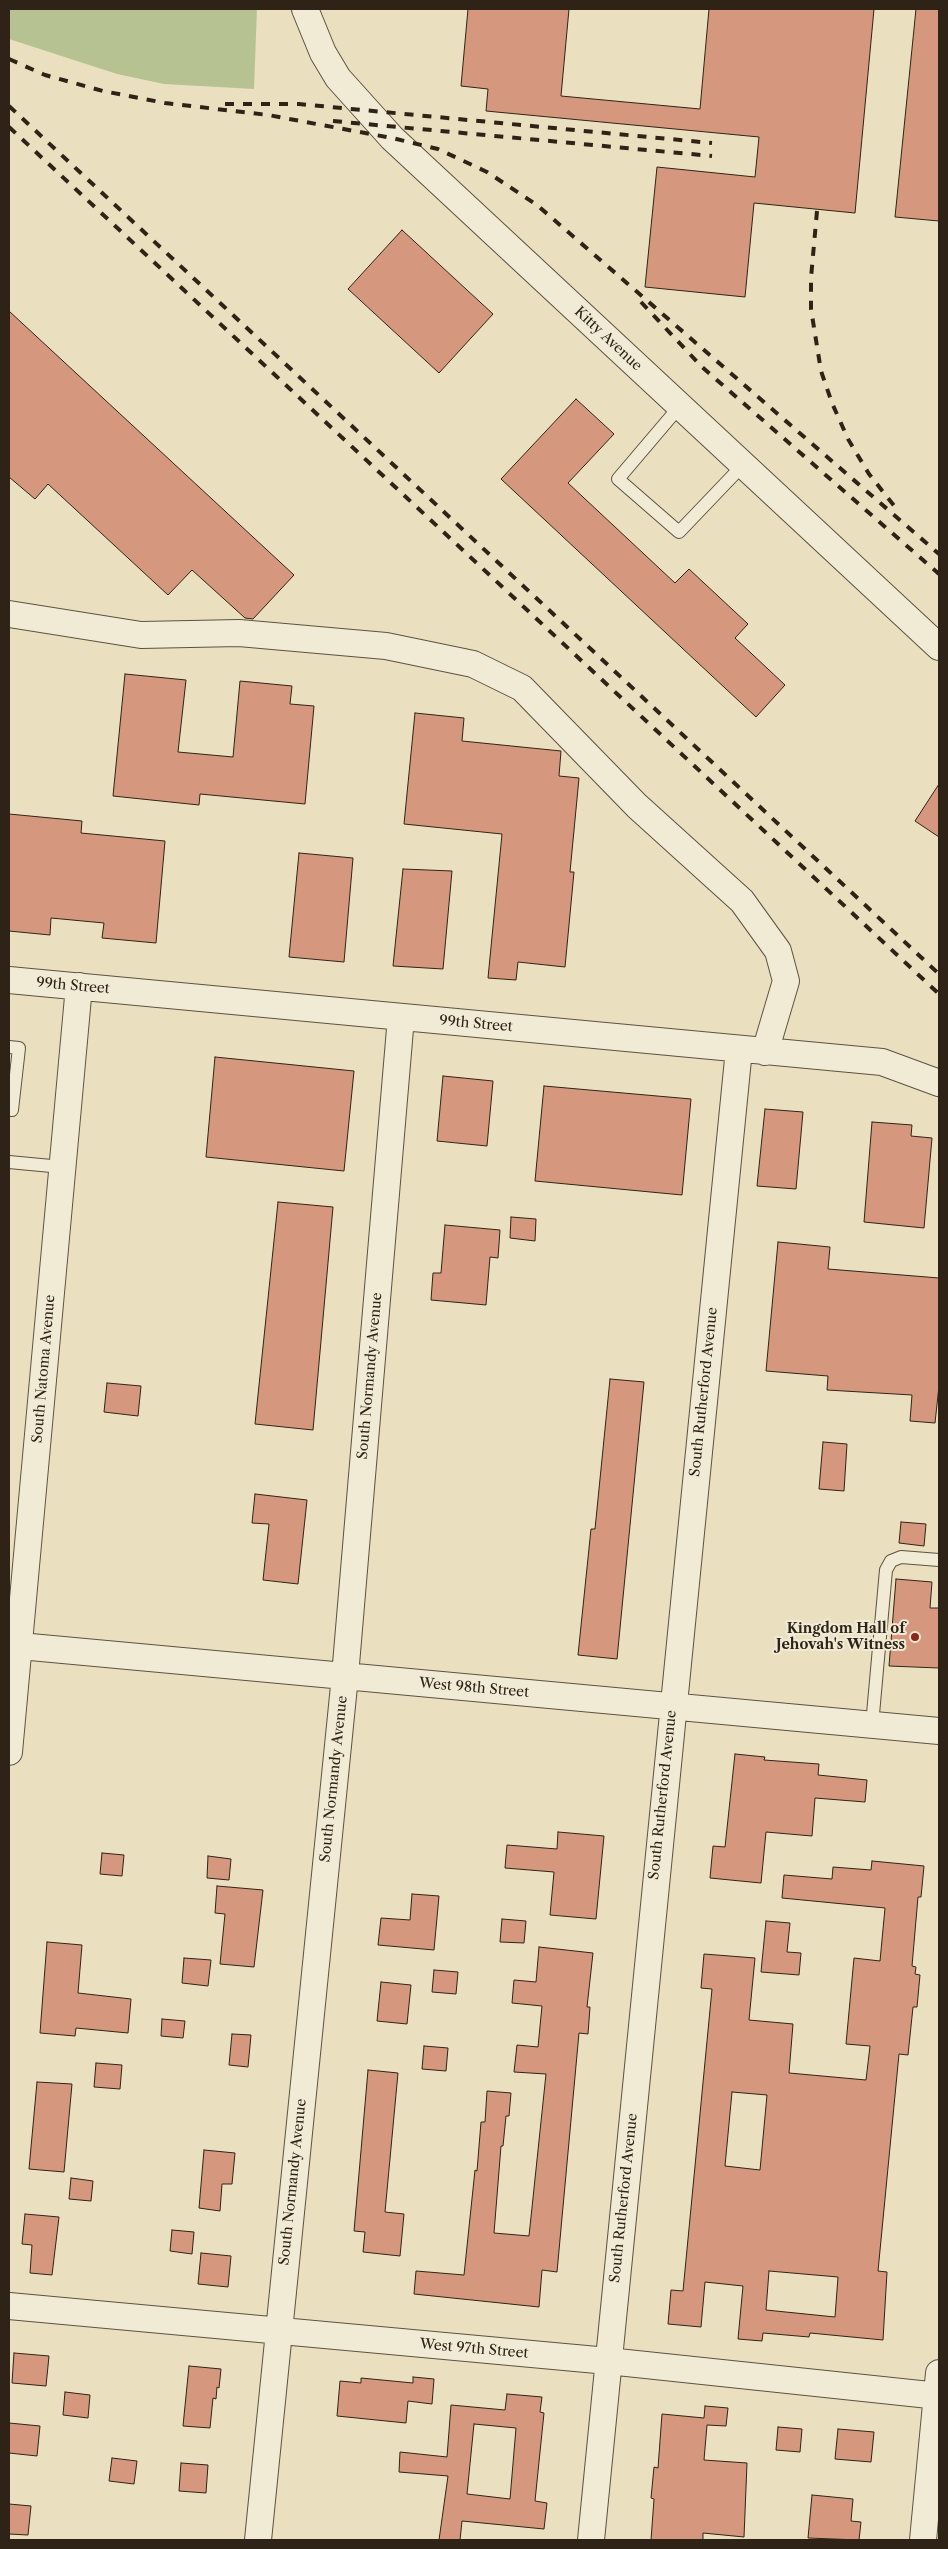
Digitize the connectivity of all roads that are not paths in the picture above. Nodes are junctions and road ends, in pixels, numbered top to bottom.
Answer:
1 (305, 9) edge
2 (680, 406) junction
3 (744, 464) junction
4 (9, 614) edge
5 (939, 647) edge
6 (9, 980) edge
7 (79, 986) junction
8 (401, 1017) junction
9 (9, 1047) edge
10 (739, 1049) junction
11 (765, 1052) junction
12 (939, 1084) edge
13 (9, 1110) edge
14 (9, 1162) edge
15 (62, 1167) junction
16 (939, 1560) edge
17 (14, 1645) edge
18 (345, 1676) junction
19 (672, 1706) junction
20 (872, 1725) junction
21 (939, 1731) edge
22 (9, 1752) edge
23 (9, 2306) edge
24 (278, 2330) junction
25 (608, 2361) junction
26 (938, 2388) edge
27 (258, 2540) edge
28 (590, 2540) edge
29 (923, 2540) edge

1 - 2 street, Kitty Avenue
2 - 3 street, Kitty Avenue
2 - 3 lane
3 - 5 street, Kitty Avenue
4 - 11 street
6 - 7 street, 99th Street
7 - 8 street, 99th Street
7 - 15 street, South Natoma Avenue
8 - 10 street, 99th Street
8 - 18 street, South Normandy Avenue
9 - 13 lane
10 - 11 street, 99th Street
10 - 19 street, South Rutherford Avenue
11 - 12 street, 99th Street
14 - 15 lane
15 - 17 street, South Natoma Avenue
16 - 20 lane
17 - 18 street, West 98th Street
17 - 22 street, South Natoma Avenue
18 - 19 street, West 98th Street
18 - 24 street, South Normandy Avenue
19 - 20 street, West 98th Street
19 - 25 street, South Rutherford Avenue
20 - 21 street, West 98th Street
23 - 24 street, West 97th Street
24 - 25 street, West 97th Street
24 - 27 street, South Normandy Avenue
25 - 26 street, West 97th Street
25 - 28 street, South Rutherford Avenue
26 - 29 street

